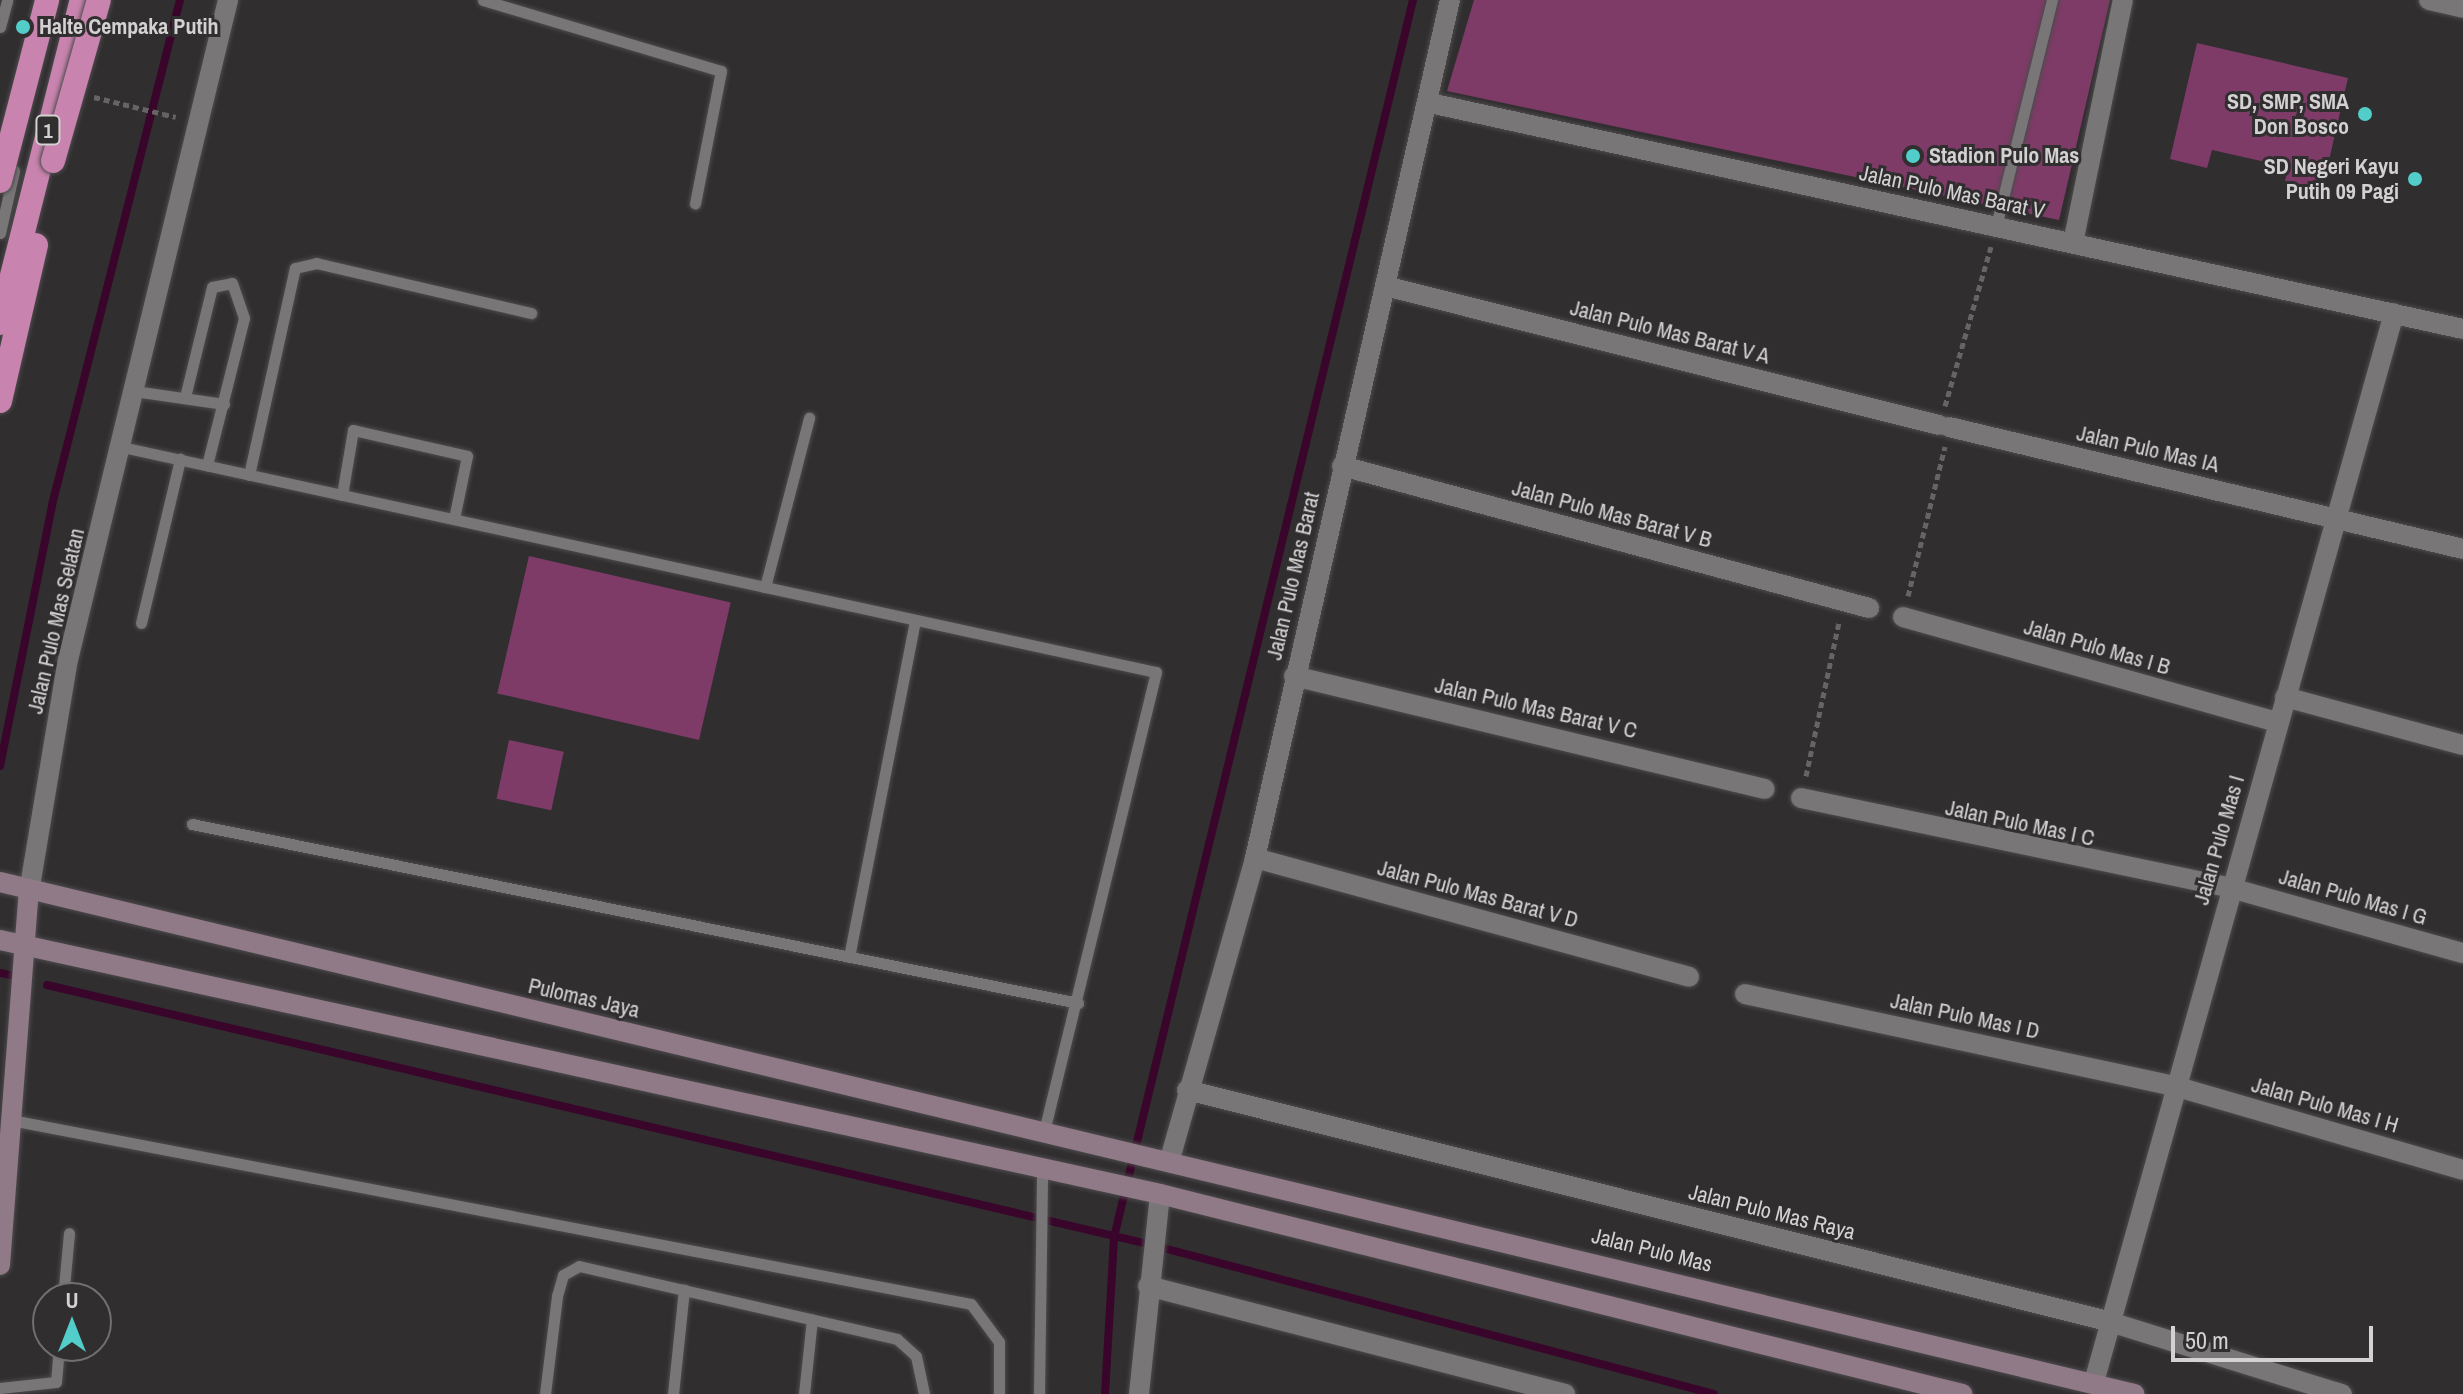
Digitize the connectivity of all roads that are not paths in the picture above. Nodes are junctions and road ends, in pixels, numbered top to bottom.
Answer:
1 (7, 0) edge
2 (47, 0) edge
3 (56, 0) edge
4 (82, 0) edge
5 (99, 0) edge
6 (228, 0) edge
7 (483, 0) edge
8 (1450, 0) edge
9 (2052, 0) edge
10 (2123, 0) edge
11 (2429, 0) edge
12 (2463, 8) edge
13 (0, 27) edge
14 (1430, 103) junction
15 (0, 181) edge
16 (695, 203) dead end
17 (1996, 226) junction
18 (0, 233) edge
19 (2073, 243) junction
20 (1389, 287) junction
21 (531, 313) dead end
22 (2394, 313) junction
23 (0, 323) edge
24 (2463, 329) edge
25 (134, 391) junction
26 (185, 397) junction
27 (0, 401) edge
28 (224, 404) junction
29 (809, 418) dead end
30 (1944, 426) joint
31 (122, 447) junction
32 (180, 459) junction
33 (207, 465) junction
34 (1342, 466) junction
35 (249, 475) junction
36 (342, 495) junction
37 (2336, 517) junction
38 (454, 519) junction
39 (2463, 549) edge
40 (765, 587) junction
41 (1869, 608) dead end
42 (1903, 617) road end
43 (915, 620) junction
44 (141, 623) dead end
45 (1294, 676) junction
46 (2285, 697) junction
47 (2277, 722) junction
48 (2463, 745) edge
49 (1765, 789) dead end
50 (1801, 798) road end
51 (192, 824) dead end
52 (1255, 858) junction
53 (2, 883) edge
54 (2231, 888) junction
55 (29, 892) junction
56 (1, 940) edge
57 (24, 940) junction
58 (2463, 953) edge
59 (849, 957) junction
60 (1689, 977) dead end
61 (1745, 994) dead end
62 (1078, 1003) junction
63 (2174, 1086) junction
64 (1187, 1090) junction
65 (11, 1120) junction
66 (1044, 1131) junction
67 (1167, 1153) junction
68 (1042, 1168) junction
69 (2463, 1170) edge
70 (1158, 1198) junction
71 (69, 1233) dead end
72 (0, 1265) edge
73 (1149, 1276) junction
74 (64, 1282) edge
75 (684, 1290) junction
76 (812, 1319) junction
77 (2106, 1325) junction
78 (58, 1362) edge
79 (2095, 1378) junction
80 (0, 1388) edge
81 (545, 1394) edge
82 (673, 1394) edge
83 (804, 1394) edge
84 (924, 1394) edge
85 (999, 1394) edge
86 (1039, 1394) edge
87 (1139, 1394) edge
88 (1565, 1394) edge
89 (1962, 1394) edge
90 (2134, 1394) edge
91 (2342, 1394) edge

1 - 13 lane
2 - 15 highway, bridge
3 - 18 lane
4 - 23 highway, 1
5 - 27 highway, bridge
6 - 25 street, Jalan Pulo Mas Selatan
7 - 16 lane
8 - 14 street, Jalan Pulo Mas Barat
9 - 17 lane
10 - 19 street
11 - 12 street
14 - 17 street, Jalan Pulo Mas Barat V
14 - 20 street, Jalan Pulo Mas Barat
17 - 19 street, Jalan Pulo Mas Barat V
19 - 22 street, Jalan Pulo Mas Barat V
20 - 30 street, Jalan Pulo Mas Barat V A
20 - 34 street, Jalan Pulo Mas Barat
21 - 35 lane
22 - 24 street, Jalan Pulo Mas Barat V
22 - 37 street, Jalan Pulo Mas I
25 - 26 lane
25 - 31 street, Jalan Pulo Mas Selatan
26 - 28 lane
26 - 28 lane
28 - 33 lane
29 - 40 lane
30 - 37 street, Jalan Pulo Mas IA
31 - 32 lane
31 - 55 street, Jalan Pulo Mas Selatan
32 - 33 lane
32 - 44 lane
33 - 35 lane
34 - 41 street, Jalan Pulo Mas Barat V B
34 - 45 street, Jalan Pulo Mas Barat
35 - 36 lane
36 - 38 lane
36 - 38 lane
37 - 39 street, Jalan Pulo Mas IA
37 - 46 street, Jalan Pulo Mas I
38 - 40 lane
40 - 43 lane
42 - 47 street, Jalan Pulo Mas I B
43 - 59 lane
43 - 62 lane
45 - 49 street, Jalan Pulo Mas Barat V C
45 - 52 street, Jalan Pulo Mas Barat
46 - 47 street, Jalan Pulo Mas I
46 - 48 street
47 - 54 street, Jalan Pulo Mas I
50 - 54 street, Jalan Pulo Mas I C
51 - 59 lane
52 - 60 street, Jalan Pulo Mas Barat V D
52 - 64 street, Jalan Pulo Mas Barat
53 - 55 street, Pulomas Jaya
54 - 58 street, Jalan Pulo Mas I G
54 - 63 street, Jalan Pulo Mas I
55 - 57 street, Jalan Pulo Mas Selatan
55 - 66 street, Pulomas Jaya
56 - 57 street
57 - 65 street, Jalan Pulo Mas Selatan
57 - 68 street
59 - 62 lane
61 - 63 street, Jalan Pulo Mas I D
62 - 66 lane
63 - 69 street, Jalan Pulo Mas I H
63 - 77 street, Jalan Pulo Mas I
64 - 67 street, Jalan Pulo Mas Barat
64 - 77 street, Jalan Pulo Mas Raya
65 - 72 street, Jalan Pulo Mas Selatan
65 - 85 lane
66 - 67 street, Pulomas Jaya
67 - 79 street, Jalan Pulo Mas
68 - 70 street
68 - 86 lane
70 - 73 street
70 - 89 street
71 - 74 lane
73 - 87 street
73 - 88 street
75 - 76 lane
75 - 81 lane
75 - 82 lane
76 - 83 lane
76 - 84 lane
77 - 79 street, Jalan Pulo Mas I
77 - 91 street, Jalan Pulo Mas Raya
78 - 80 lane
79 - 90 street, Jalan Pulo Mas

